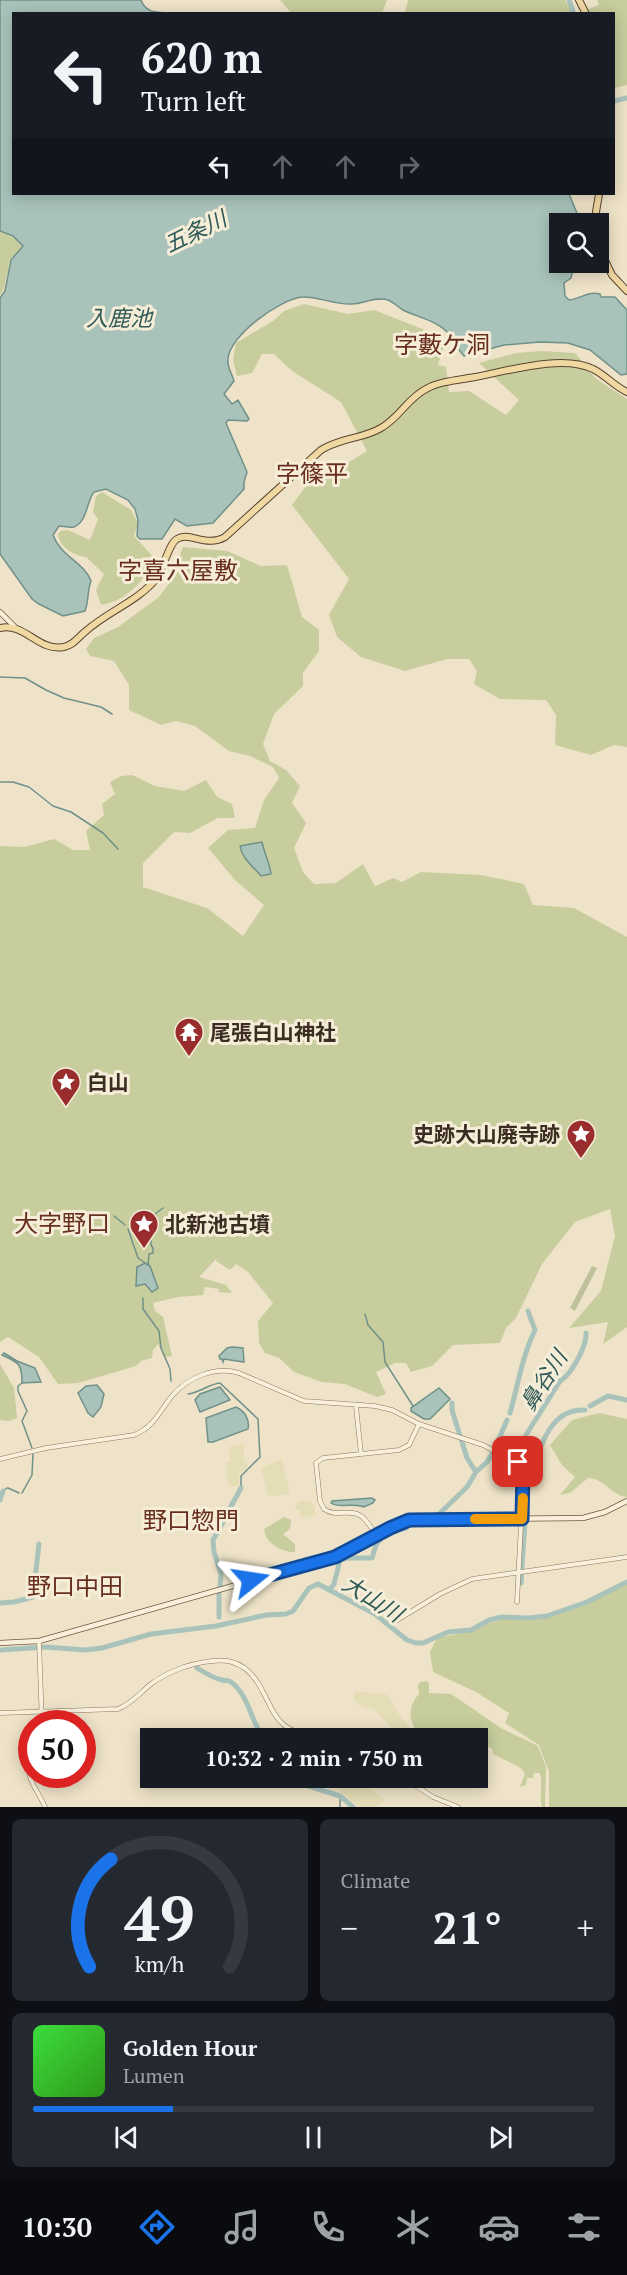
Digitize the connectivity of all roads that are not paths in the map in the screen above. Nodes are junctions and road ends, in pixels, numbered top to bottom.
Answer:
1 (599, 195) edge
2 (596, 213) edge
3 (609, 268) edge
4 (627, 291) edge
5 (627, 392) edge
6 (0, 612) edge
7 (0, 627) edge
8 (15, 627) junction
9 (356, 1406) junction
10 (419, 1424) junction
11 (361, 1454) junction
12 (0, 1459) edge
13 (627, 1501) edge
14 (522, 1519) junction
15 (376, 1536) junction
16 (627, 1557) edge
17 (521, 1572) junction
18 (517, 1602) dead end
19 (394, 1623) dead end
20 (39, 1642) junction
21 (0, 1643) edge
22 (42, 1710) edge
23 (96, 1710) edge
24 (0, 1713) edge
25 (18, 1713) edge
26 (290, 1728) edge
27 (36, 1788) edge
28 (419, 1788) edge
29 (45, 1807) edge
30 (458, 1807) edge

1 - 2 main road
3 - 4 main road
5 - 8 main road
6 - 8 main road
7 - 8 main road
9 - 10 street
9 - 11 street
9 - 12 street
10 - 11 street
10 - 14 street
11 - 15 street
13 - 14 main road
14 - 15 main road
14 - 17 street
15 - 20 main road
16 - 17 street
17 - 18 street
17 - 19 street
20 - 21 main road
20 - 22 street
23 - 26 street
24 - 25 street
27 - 29 street
28 - 30 street

